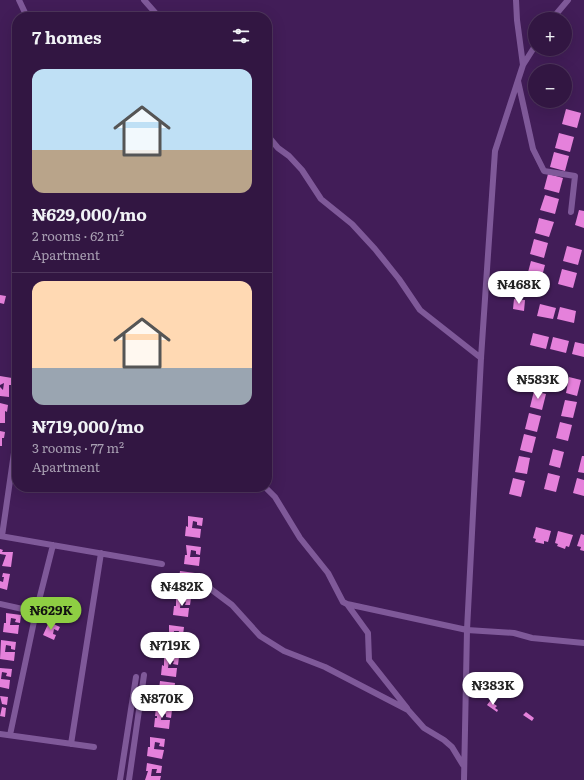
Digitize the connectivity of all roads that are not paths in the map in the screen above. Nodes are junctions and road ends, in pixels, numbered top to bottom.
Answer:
1 (19, 0) edge
2 (144, 0) edge
3 (516, 0) edge
4 (568, 0) edge
5 (25, 12) edge
6 (155, 12) edge
7 (558, 12) edge
8 (528, 56) edge
9 (523, 64) junction
10 (518, 80) junction
11 (272, 141) edge
12 (571, 212) dead end
13 (481, 358) junction
14 (12, 464) edge
15 (270, 492) edge
16 (1, 536) edge
17 (53, 545) junction
18 (101, 553) junction
19 (162, 564) dead end
20 (204, 584) dead end
21 (0, 604) edge
22 (347, 604) junction
23 (36, 612) junction
24 (467, 630) junction
25 (584, 643) edge
26 (144, 675) dead end
27 (136, 677) dead end
28 (408, 710) junction
29 (0, 734) edge
30 (10, 735) junction
31 (72, 744) junction
32 (94, 747) dead end
33 (464, 766) junction
34 (120, 780) edge
35 (129, 780) edge
36 (464, 780) edge

1 - 5 street
2 - 6 street
3 - 9 street
4 - 7 street
8 - 9 street
9 - 10 street
10 - 12 street
10 - 13 street
11 - 13 street
13 - 24 street
14 - 16 street
15 - 22 street
16 - 17 street
17 - 18 street
17 - 23 street
18 - 19 street
18 - 31 street
20 - 28 street
21 - 23 street
22 - 24 street
22 - 28 street
23 - 30 street
24 - 25 street
24 - 33 street
26 - 35 street
27 - 34 street
28 - 33 street
29 - 30 street
30 - 31 street
31 - 32 street
33 - 36 street

